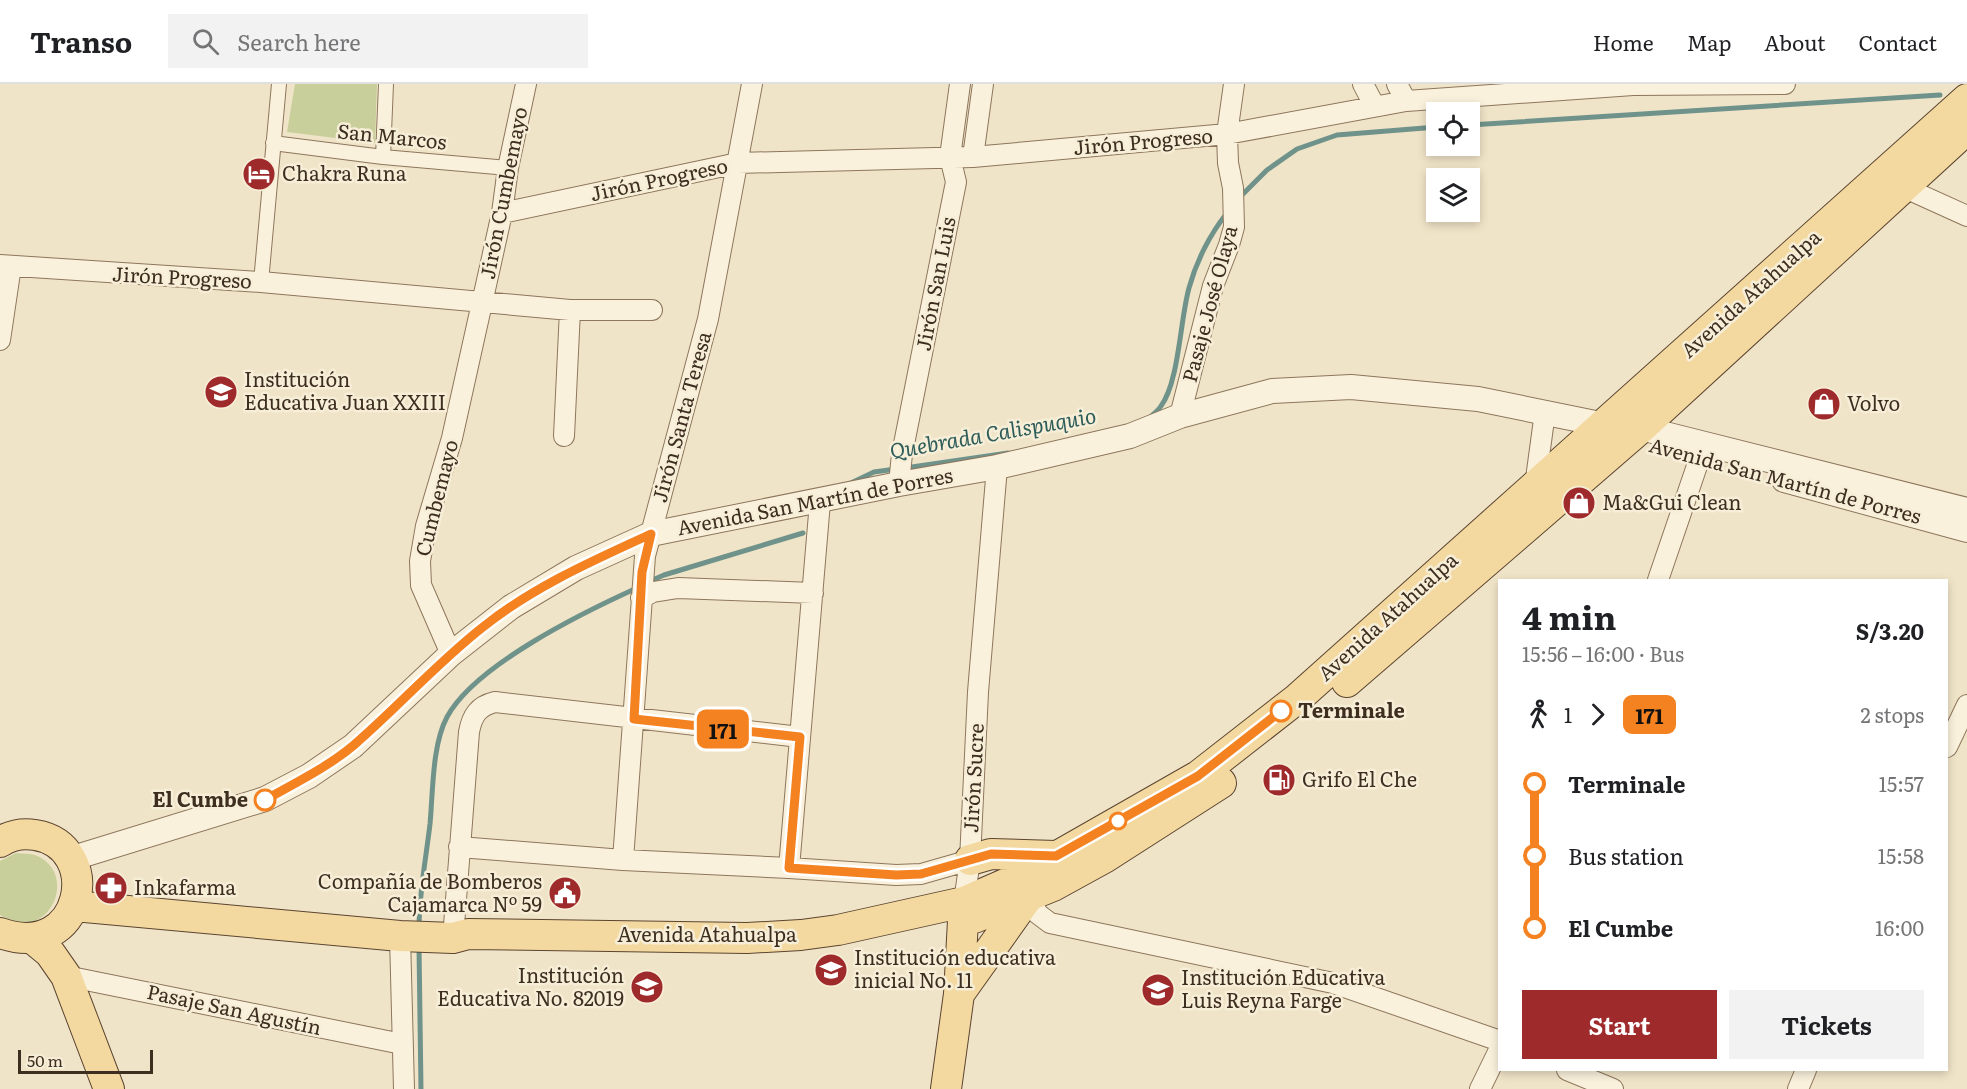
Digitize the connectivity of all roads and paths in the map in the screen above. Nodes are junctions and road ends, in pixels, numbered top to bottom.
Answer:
1 (279, 84) edge
2 (386, 84) edge
3 (526, 84) edge
4 (752, 84) edge
5 (960, 84) edge
6 (983, 84) edge
7 (1234, 84) edge
8 (1363, 84) edge
9 (1785, 84) edge
10 (1634, 85) edge
11 (1729, 85) edge
12 (1524, 89) edge
13 (1402, 92) edge
14 (1967, 99) edge
15 (1374, 105) junction
16 (1967, 129) edge
17 (1227, 134) junction
18 (273, 142) junction
19 (383, 157) junction
20 (950, 157) junction
21 (973, 157) junction
22 (738, 163) junction
23 (508, 168) junction
24 (1895, 179) junction
25 (502, 213) junction
26 (1967, 216) edge
27 (5, 266) edge
28 (261, 282) junction
29 (482, 302) junction
30 (570, 310) junction
31 (652, 310) dead end
32 (0, 340) edge
33 (1545, 412) junction
34 (1180, 416) junction
35 (1625, 431) junction
36 (564, 436) dead end
37 (1700, 458) junction
38 (997, 467) junction
39 (899, 480) junction
40 (1535, 486) junction
41 (820, 501) junction
42 (1967, 510) edge
43 (1967, 530) edge
44 (651, 534) junction
45 (1658, 579) edge
46 (813, 593) junction
47 (641, 597) junction
48 (451, 654) junction
49 (1967, 705) edge
50 (634, 719) junction
51 (800, 737) junction
52 (1948, 745) edge
53 (0, 826) edge
54 (43, 836) junction
55 (0, 842) edge
56 (459, 847) junction
57 (1056, 856) junction
58 (70, 859) junction
59 (623, 860) junction
60 (970, 860) junction
61 (789, 868) junction
62 (1024, 888) junction
63 (74, 906) junction
64 (963, 913) junction
65 (0, 933) edge
66 (422, 937) junction
67 (33, 939) junction
68 (66, 976) junction
69 (959, 994) junction
70 (1498, 1040) edge
71 (402, 1044) junction
72 (1498, 1052) edge
73 (1569, 1071) edge
74 (1806, 1071) edge
75 (109, 1089) edge
76 (404, 1089) edge
77 (946, 1089) edge
78 (1480, 1089) edge
79 (1613, 1089) edge
80 (1798, 1089) edge

1 - 18 street
2 - 19 street
3 - 23 street, Jirón Cumbemayo
4 - 22 street, Jirón Santa Teresa
5 - 20 street, Jirón San Luis
6 - 21 street
7 - 17 street, Pasaje José Olaya
8 - 15 street
9 - 11 street, Jirón Progreso
10 - 11 street, Jirón Progreso
10 - 12 street, Jirón Progreso
12 - 13 street, Jirón Progreso
13 - 15 street, Jirón Progreso
14 - 24 main road, Avenida Atahualpa
15 - 17 street, Jirón Progreso
16 - 24 main road, Avenida Atahualpa
17 - 21 street, Jirón Progreso
17 - 34 street, Pasaje José Olaya
18 - 19 street, San Marcos
18 - 28 street
19 - 23 street, San Marcos
20 - 21 street, Jirón Progreso
20 - 22 street, Jirón Progreso
20 - 39 street, Jirón San Luis
22 - 25 street, Jirón Progreso
22 - 44 street, Jirón Santa Teresa
23 - 25 street, Jirón Cumbemayo
24 - 26 street
24 - 35 main road, Avenida Atahualpa
25 - 29 street, Jirón Cumbemayo
27 - 28 street, Jirón Progreso
27 - 32 street
28 - 29 street, Jirón Progreso
29 - 30 street, Jirón Progreso
29 - 48 street, Cumbemayo
30 - 31 street, Jirón Progreso
30 - 36 street
33 - 34 street, Avenida San Martín de Porres
33 - 35 street, Avenida San Martín de Porres
33 - 40 street
34 - 38 street, Avenida San Martín de Porres
35 - 37 street, Avenida San Martín de Porres
35 - 40 main road, Avenida Atahualpa
35 - 42 street, Avenida San Martín de Porres
35 - 62 main road, Avenida Atahualpa
37 - 43 street, Avenida San Martín de Porres
37 - 45 street
38 - 39 street, Avenida San Martín de Porres
38 - 60 street, Jirón Sucre
39 - 41 street, Avenida San Martín de Porres
40 - 57 main road, Avenida Atahualpa
41 - 44 street, Avenida San Martín de Porres
41 - 46 street
44 - 47 street, Jirón Santa Teresa
44 - 48 street, Avenida San Martín de Porres
46 - 47 street
46 - 51 street
47 - 50 street, Jirón Santa Teresa
48 - 58 street, Avenida San Martín de Porres
49 - 52 street
50 - 51 street
50 - 56 street
50 - 59 street, Jirón Santa Teresa
51 - 61 street
53 - 54 street
54 - 55 main road
54 - 58 main road
56 - 59 street
56 - 66 street
57 - 60 main road
57 - 62 main road, Avenida Atahualpa
58 - 63 main road
59 - 61 street
60 - 61 street
60 - 64 street, Jirón Sucre
62 - 64 main road, Avenida Atahualpa
62 - 69 main road
62 - 70 street
63 - 66 main road, Avenida Atahualpa
63 - 67 main road
64 - 66 main road, Avenida Atahualpa
64 - 69 main road, Jirón Sucre
65 - 67 main road
66 - 71 street
67 - 68 main road
68 - 71 street, Pasaje San Agustín
68 - 75 main road
69 - 77 main road, Jirón Sucre
71 - 76 street
72 - 78 street
73 - 79 street
74 - 80 street

